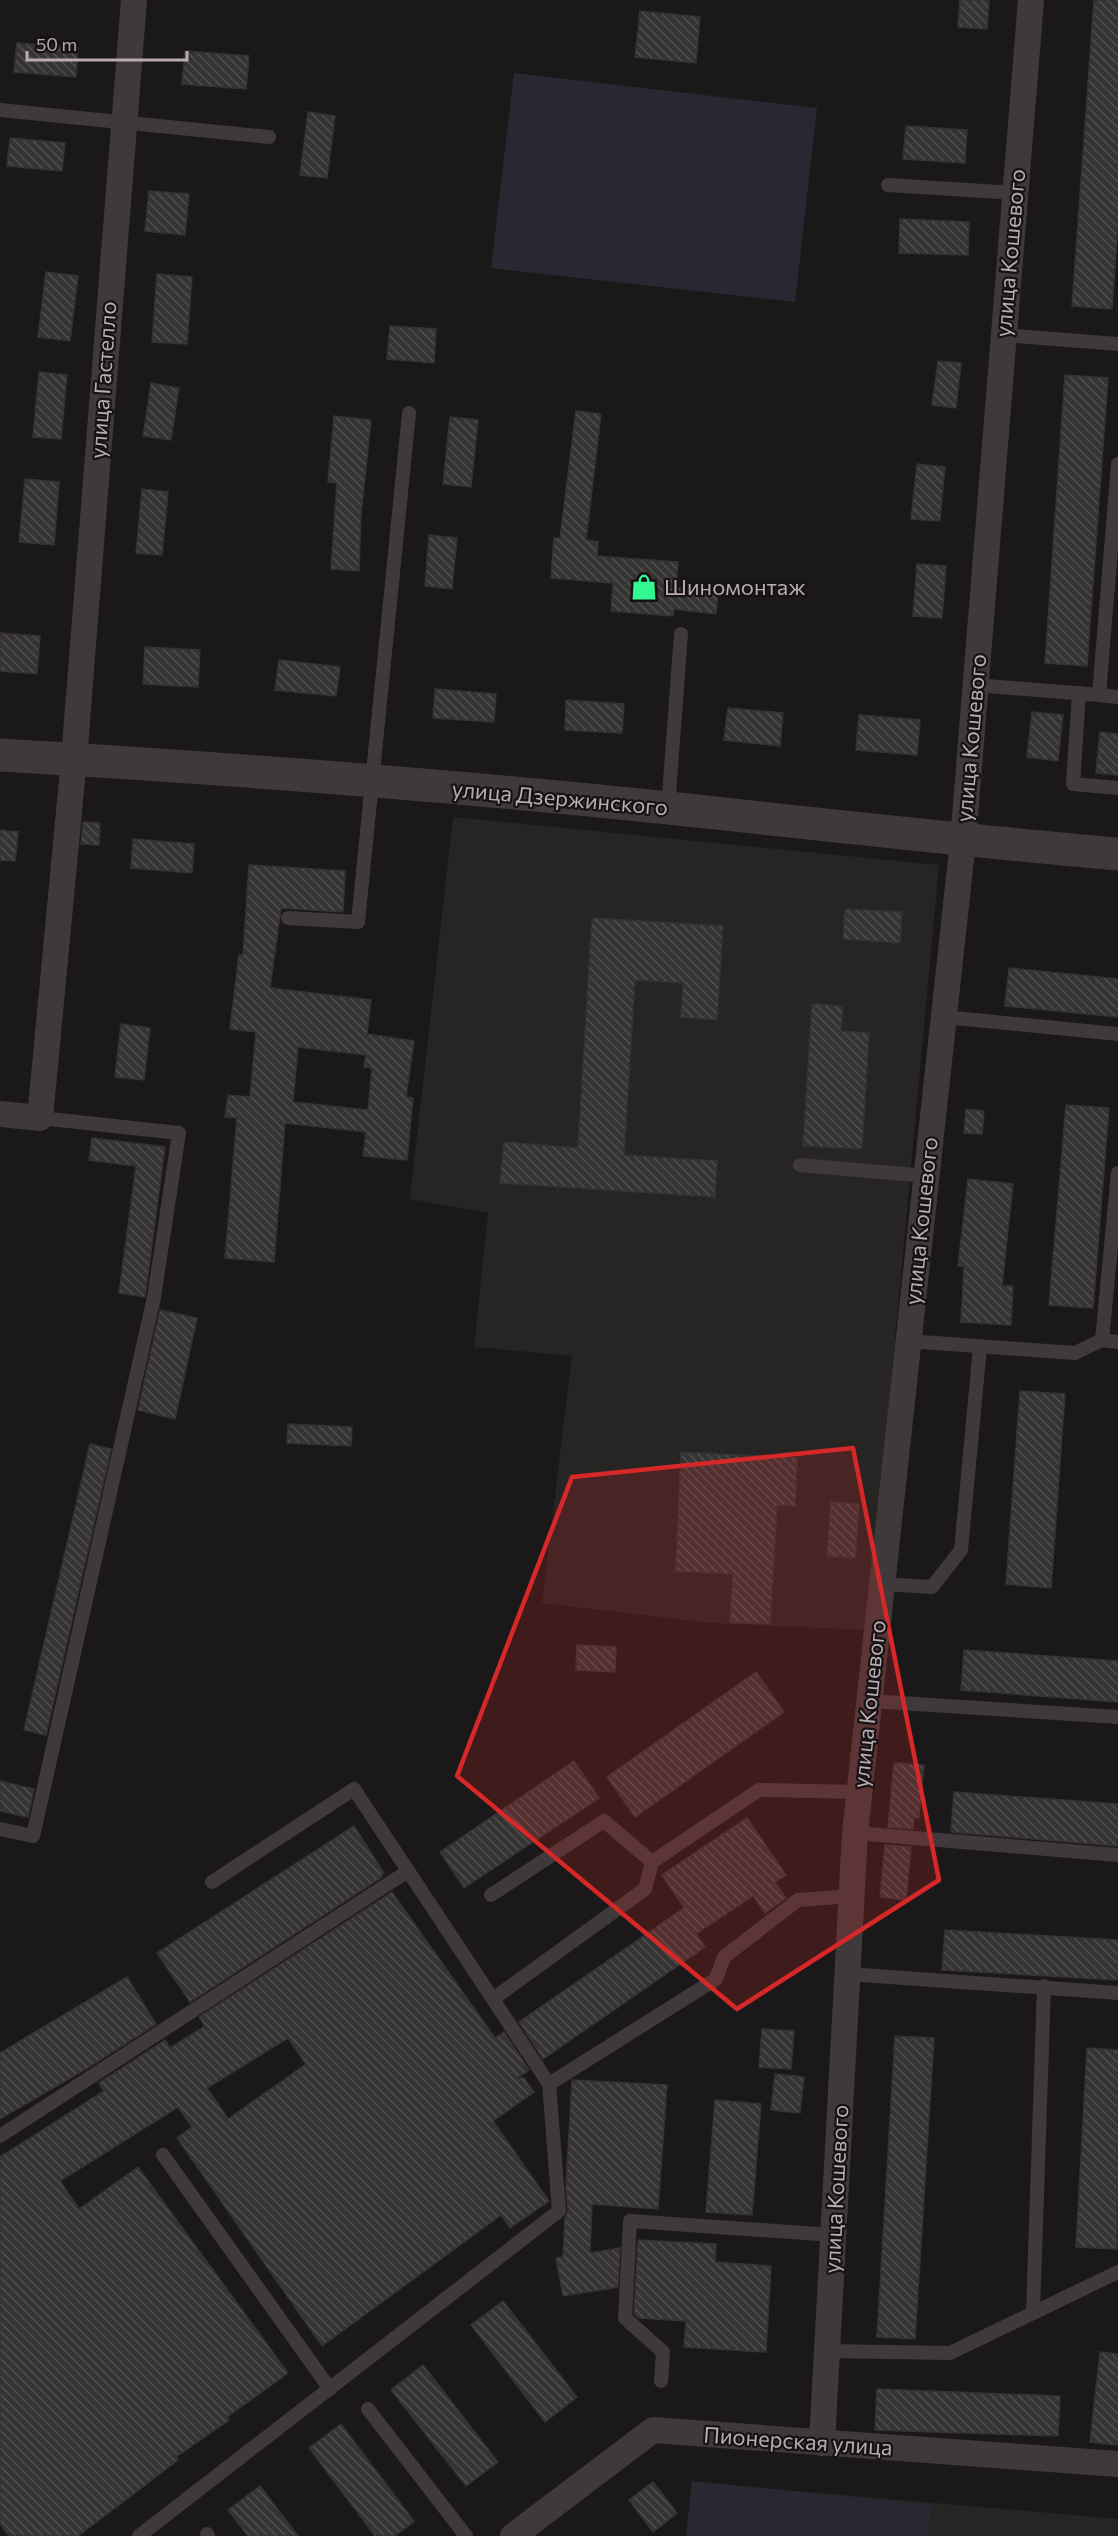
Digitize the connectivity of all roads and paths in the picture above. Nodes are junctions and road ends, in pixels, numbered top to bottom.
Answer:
1 (134, 0) edge
2 (1031, 0) edge
3 (0, 110) edge
4 (123, 123) junction
5 (269, 136) dead end
6 (888, 185) dead end
7 (1015, 193) junction
8 (1004, 335) junction
9 (1118, 344) edge
10 (409, 413) dead end
11 (1118, 464) edge
12 (681, 634) dead end
13 (975, 685) junction
14 (1079, 693) junction
15 (1099, 695) junction
16 (1118, 697) edge
17 (0, 755) edge
18 (74, 759) junction
19 (374, 781) junction
20 (1118, 788) edge
21 (668, 808) junction
22 (963, 841) junction
23 (1118, 854) edge
24 (288, 918) dead end
25 (944, 1017) junction
26 (1118, 1034) edge
27 (0, 1114) edge
28 (40, 1118) junction
29 (800, 1165) dead end
30 (1118, 1173) edge
31 (926, 1176) junction
32 (1102, 1340) junction
33 (908, 1341) junction
34 (1118, 1342) edge
35 (980, 1347) junction
36 (882, 1584) junction
37 (869, 1701) junction
38 (1118, 1717) edge
39 (860, 1792) junction
40 (0, 1829) edge
41 (855, 1833) junction
42 (1118, 1855) edge
43 (652, 1862) junction
44 (408, 1871) junction
45 (212, 1882) dead end
46 (491, 1895) dead end
47 (852, 1896) junction
48 (847, 1974) junction
49 (1044, 1986) junction
50 (1118, 1993) edge
51 (493, 1998) junction
52 (549, 2084) junction
53 (0, 2136) edge
54 (163, 2156) dead end
55 (833, 2235) junction
56 (1118, 2272) edge
57 (1034, 2313) junction
58 (827, 2351) junction
59 (661, 2381) dead end
60 (330, 2390) junction
61 (368, 2409) dead end
62 (822, 2443) junction
63 (1118, 2464) edge
64 (139, 2536) edge
65 (466, 2536) edge
66 (513, 2536) edge

1 - 4 street, улица Гастелло
2 - 7 street, улица Кошевого
3 - 4 lane
4 - 5 lane
4 - 18 street, улица Гастелло
6 - 7 lane
7 - 8 street, улица Кошевого
8 - 9 lane
8 - 13 street, улица Кошевого
10 - 19 lane
11 - 15 lane
12 - 21 lane
13 - 14 lane
13 - 22 street, улица Кошевого
14 - 15 lane
14 - 20 lane
15 - 16 lane
17 - 18 street, улица Дзержинского
18 - 19 street, улица Дзержинского
18 - 28 street, улица Гастелло
19 - 21 street, улица Дзержинского
19 - 24 lane
21 - 22 street, улица Дзержинского
22 - 23 street, улица Дзержинского
22 - 25 street, улица Кошевого
25 - 26 lane
25 - 31 street, улица Кошевого
27 - 28 street
28 - 40 lane
29 - 31 lane
30 - 32 lane
31 - 33 street, улица Кошевого
32 - 34 lane
32 - 35 lane
33 - 35 lane
33 - 36 street, улица Кошевого
35 - 36 lane
36 - 37 street, улица Кошевого
37 - 38 lane
37 - 39 street, улица Кошевого
39 - 41 street, улица Кошевого
39 - 43 lane
41 - 42 lane
41 - 47 street, улица Кошевого
43 - 46 lane
43 - 51 lane
44 - 45 lane
44 - 51 lane
44 - 53 lane
47 - 48 street, улица Кошевого
47 - 52 lane
48 - 49 lane
48 - 55 street, улица Кошевого
49 - 50 lane
49 - 57 lane
51 - 52 lane
52 - 60 lane
54 - 60 lane
55 - 58 street, улица Кошевого
55 - 59 lane
56 - 57 lane
57 - 58 lane
58 - 62 street, улица Кошевого
60 - 64 lane
61 - 65 lane
62 - 63 street, Пионерская улица
62 - 66 street, Пионерская улица

